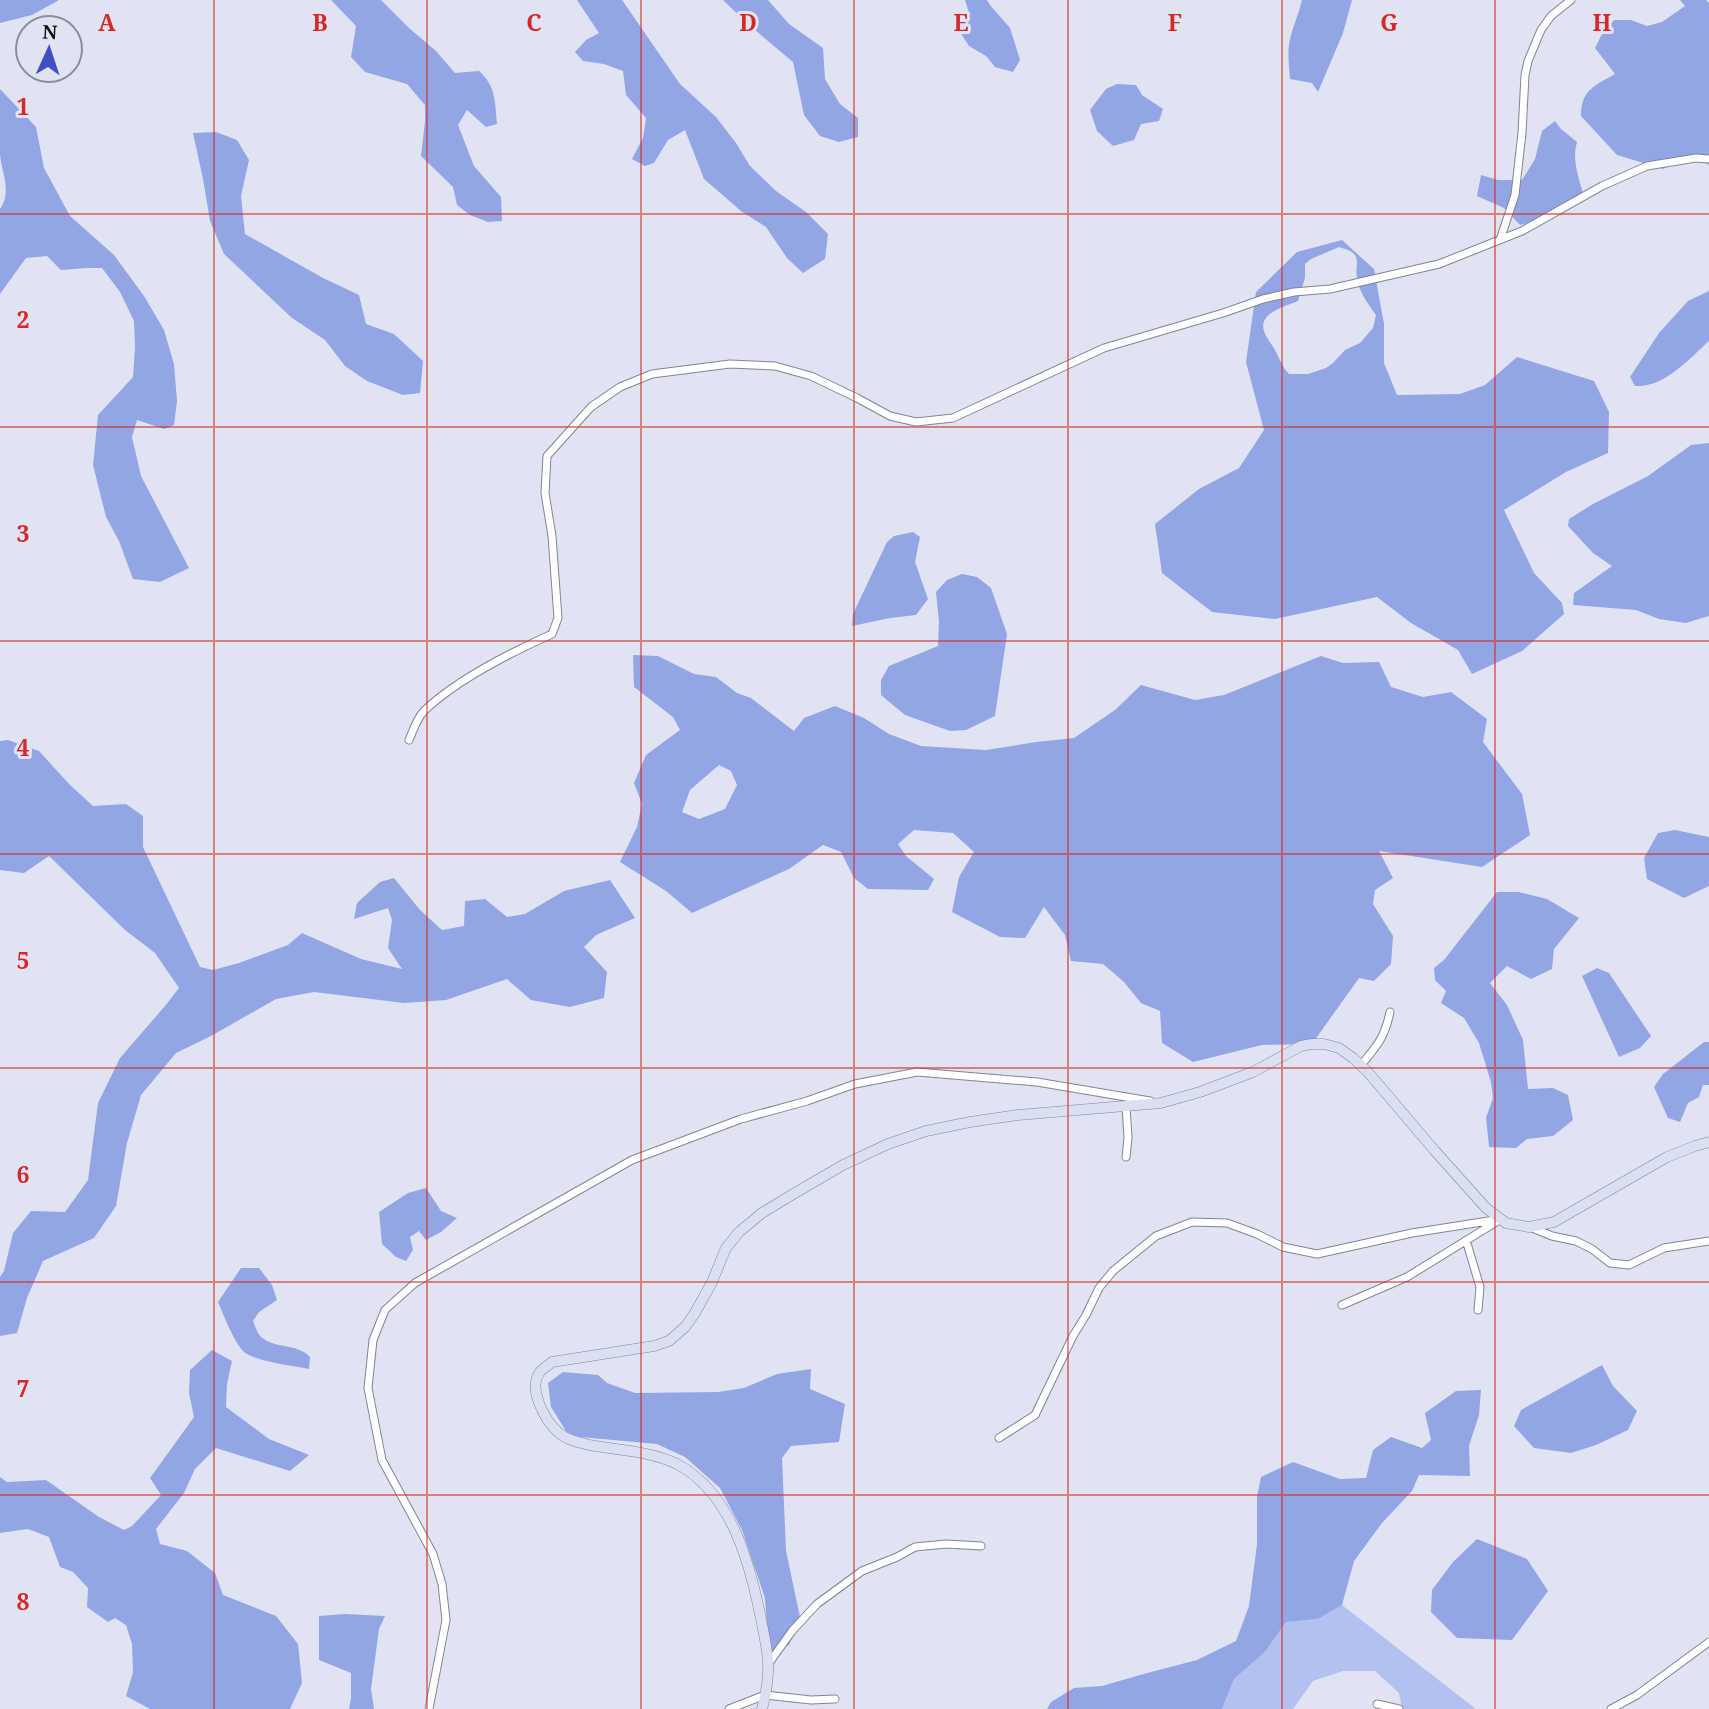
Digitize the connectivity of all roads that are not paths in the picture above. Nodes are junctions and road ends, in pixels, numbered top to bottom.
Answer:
1 (1571, 0) edge
2 (1709, 159) edge
3 (1500, 240) junction
4 (409, 740) dead end
5 (1391, 1012) dead end
6 (1361, 1065) junction
7 (1161, 1103) junction
8 (1126, 1106) junction
9 (1709, 1143) edge
10 (1126, 1157) dead end
11 (1502, 1219) junction
12 (1530, 1227) junction
13 (1466, 1240) junction
14 (1709, 1241) edge
15 (1342, 1305) dead end
16 (1478, 1310) dead end
17 (999, 1438) dead end
18 (981, 1546) dead end
19 (1709, 1642) edge
20 (768, 1663) junction
21 (765, 1695) junction
22 (835, 1699) dead end
23 (1377, 1704) dead end
24 (429, 1709) edge
25 (729, 1709) edge
26 (762, 1709) edge
27 (1399, 1709) edge
28 (1611, 1709) edge

1 - 3 street
2 - 3 street
3 - 4 street
5 - 6 street
6 - 7 main road
6 - 11 main road
7 - 8 main road
7 - 24 street
8 - 10 street
8 - 20 main road
9 - 12 main road
11 - 12 main road
11 - 13 street
11 - 17 street
12 - 14 street
13 - 15 street
13 - 16 street
18 - 20 street
19 - 28 street
20 - 21 main road
21 - 22 street
21 - 25 street
21 - 26 main road
23 - 27 street

